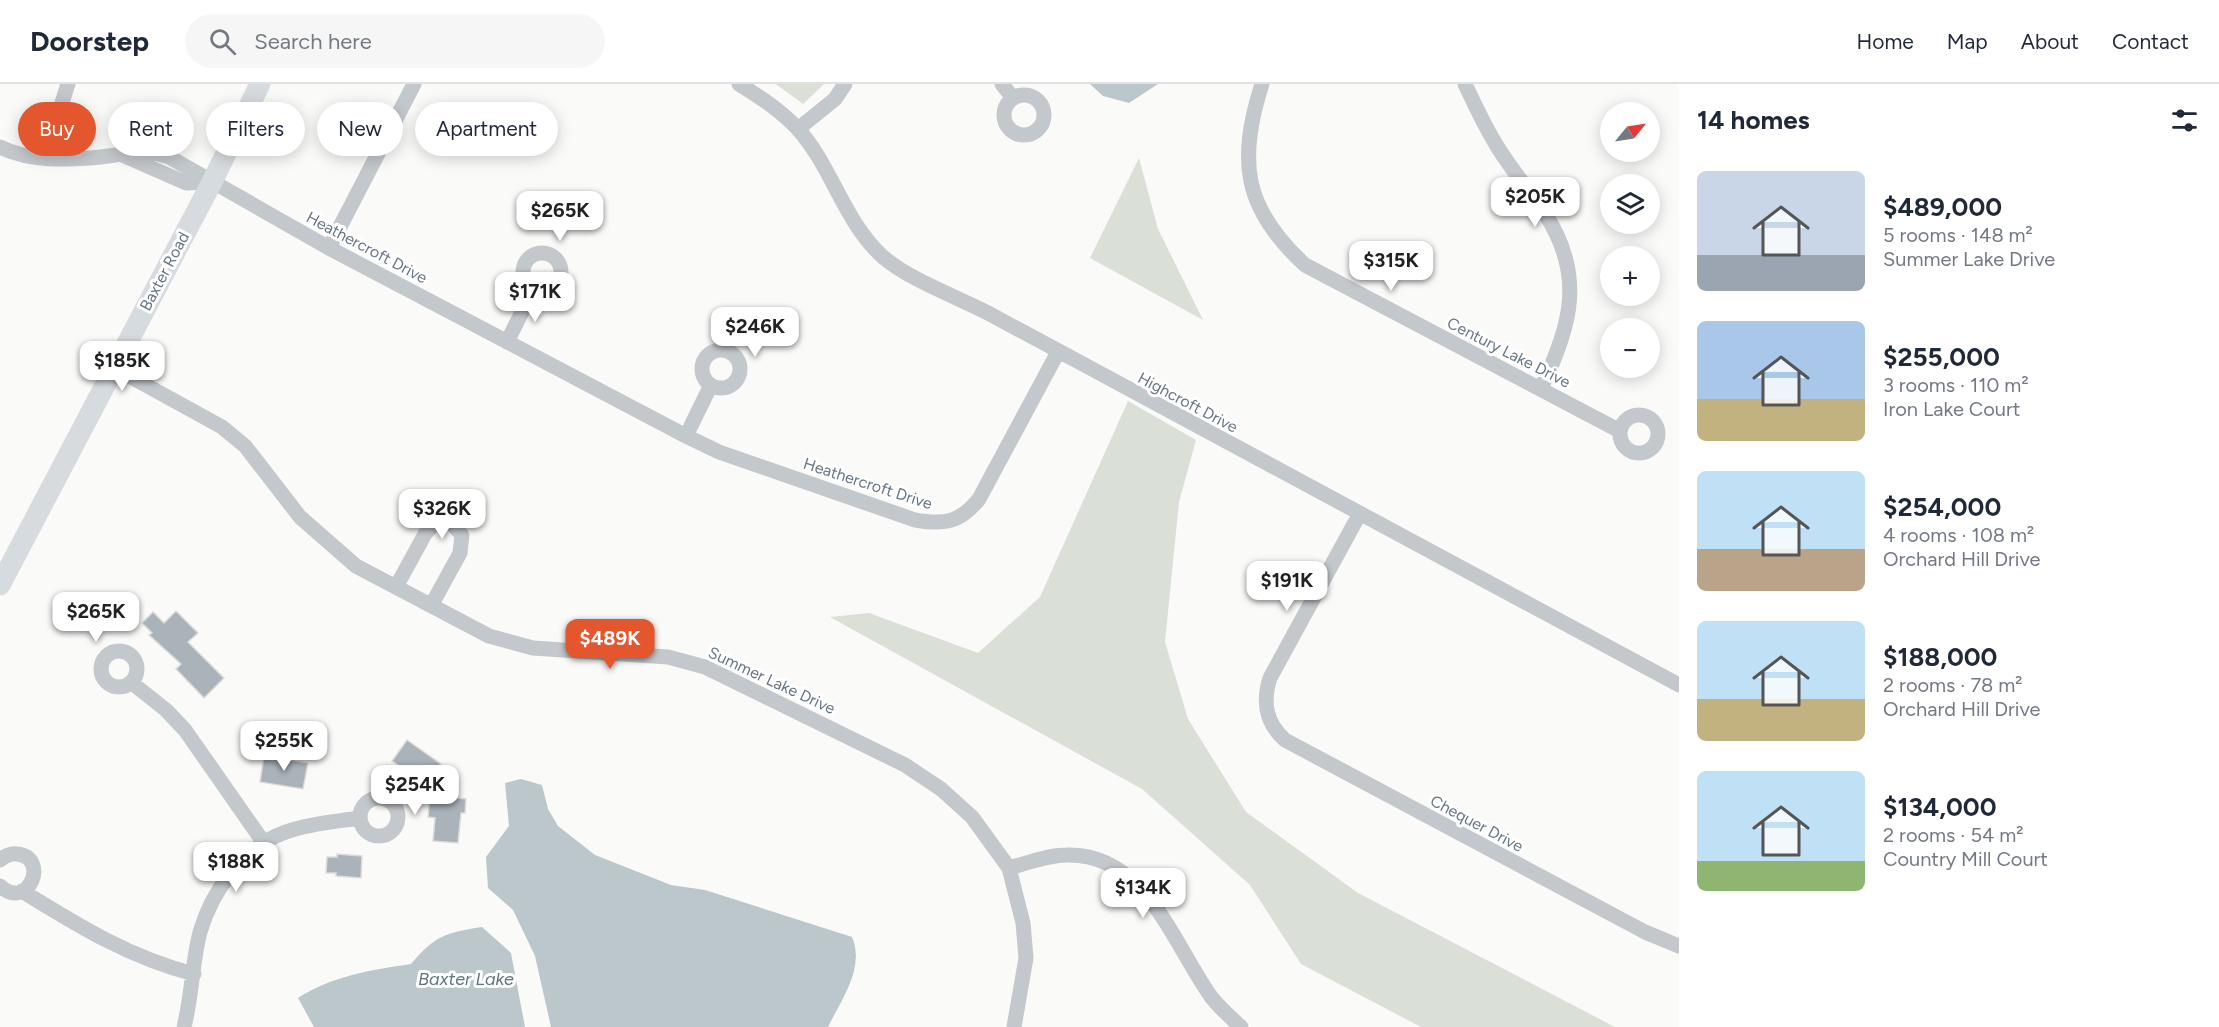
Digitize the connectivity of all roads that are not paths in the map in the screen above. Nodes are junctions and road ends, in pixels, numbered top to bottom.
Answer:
1 (68, 84) edge
2 (260, 84) edge
3 (414, 84) edge
4 (739, 84) edge
5 (845, 84) edge
6 (1002, 84) edge
7 (1262, 84) edge
8 (1465, 84) edge
9 (1013, 98) dead end
10 (798, 129) junction
11 (0, 147) edge
12 (51, 158) junction
13 (212, 182) junction
14 (329, 248) junction
15 (533, 290) dead end
16 (507, 342) junction
17 (1058, 352) junction
18 (113, 368) junction
19 (711, 385) dead end
20 (1541, 388) junction
21 (1620, 431) dead end
22 (686, 436) junction
23 (1359, 515) junction
24 (0, 585) edge
25 (396, 587) junction
26 (432, 604) junction
27 (132, 683) dead end
28 (1679, 685) edge
29 (359, 818) dead end
30 (264, 843) junction
31 (0, 860) edge
32 (1009, 868) junction
33 (0, 885) edge
34 (22, 891) junction
35 (1679, 946) edge
36 (194, 974) junction
37 (184, 1027) edge
38 (1014, 1027) edge
39 (1241, 1027) edge

1 - 12 street
2 - 13 main road, Baxter Road
3 - 14 street
4 - 10 street, Highcroft Drive
5 - 10 street
6 - 9 street
7 - 20 street, Century Lake Drive
8 - 20 street
10 - 17 street, Highcroft Drive
11 - 12 street, Heathercroft Drive
12 - 13 street, Heathercroft Drive
13 - 14 street, Heathercroft Drive
13 - 18 main road, Baxter Road
14 - 16 street, Heathercroft Drive
15 - 16 street
16 - 22 street, Heathercroft Drive
17 - 22 street, Heathercroft Drive
17 - 23 street, Highcroft Drive
18 - 24 main road, Baxter Road
18 - 25 street, Summer Lake Drive
19 - 22 street
20 - 21 street, Century Lake Drive
23 - 28 street, Highcroft Drive
23 - 35 street, Chequer Drive
25 - 26 street, Summer Lake Drive
25 - 26 street
26 - 32 street, Summer Lake Drive
27 - 30 street
29 - 30 street
30 - 36 street
31 - 34 street
32 - 38 street, Summer Lake Drive
32 - 39 street
33 - 34 street
34 - 36 street
36 - 37 street

